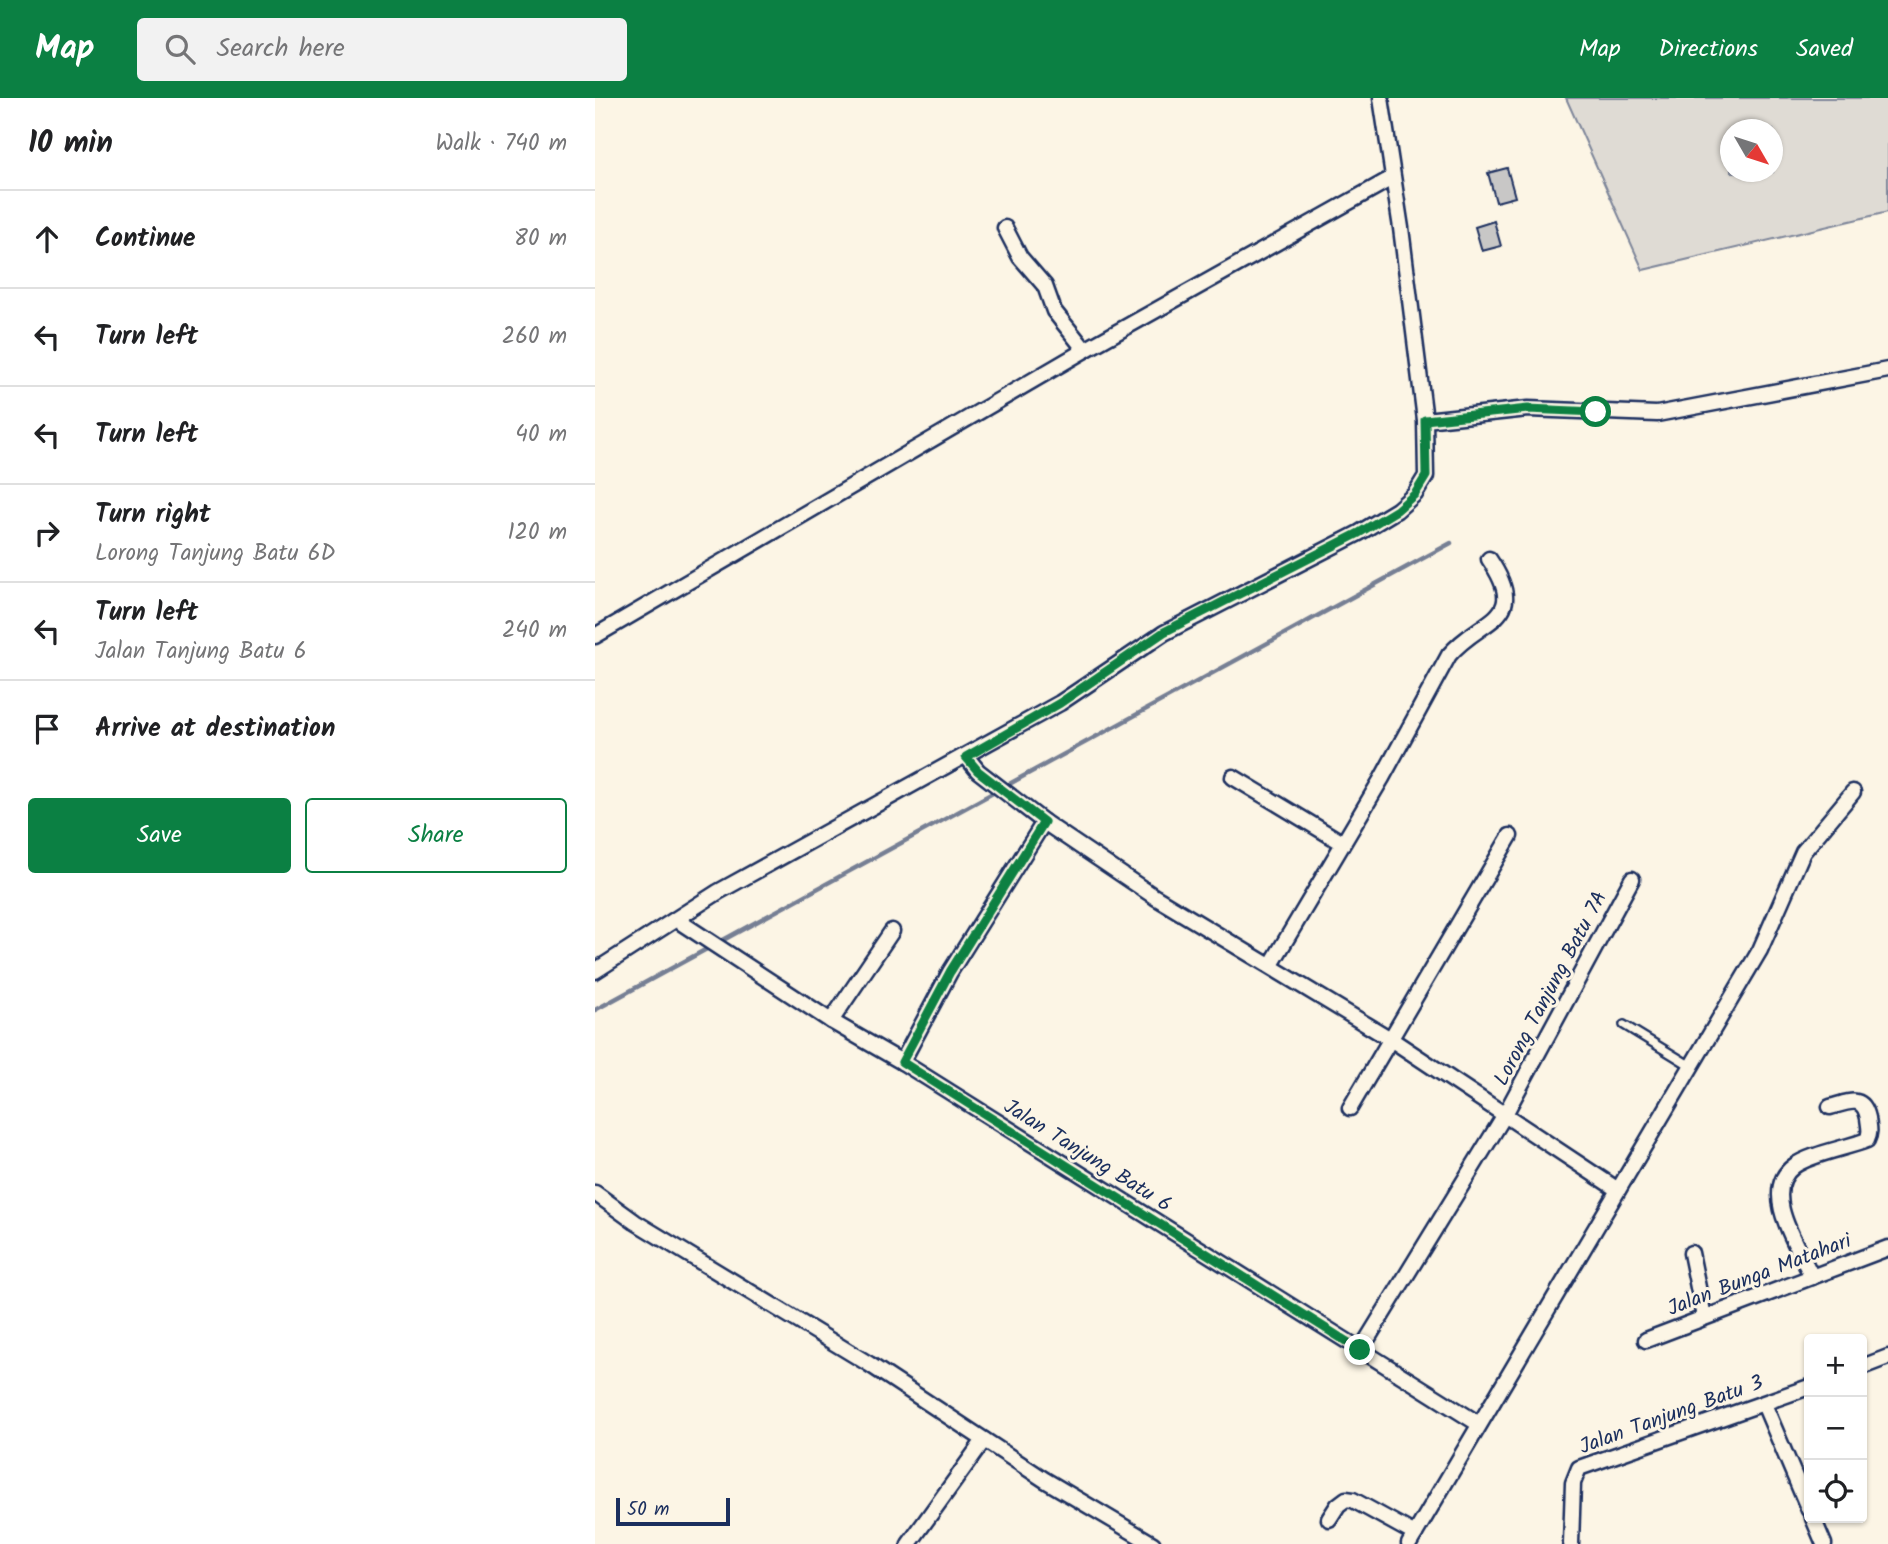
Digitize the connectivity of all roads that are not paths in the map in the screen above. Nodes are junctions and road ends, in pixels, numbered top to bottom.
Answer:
1 (1381, 98) edge
2 (1392, 178) junction
3 (1005, 228) dead end
4 (1080, 343) junction
5 (1888, 370) edge
6 (1425, 420) junction
7 (1489, 559) dead end
8 (595, 636) edge
9 (966, 757) junction
10 (1233, 777) dead end
11 (1853, 792) dead end
12 (1044, 822) junction
13 (1510, 836) dead end
14 (1341, 842) junction
15 (1632, 879) dead end
16 (677, 920) junction
17 (892, 930) dead end
18 (1271, 965) junction
19 (595, 971) edge
20 (831, 1021) junction
21 (1624, 1025) dead end
22 (1392, 1040) junction
23 (902, 1062) junction
24 (1691, 1066) junction
25 (1830, 1107) dead end
26 (1350, 1108) dead end
27 (1504, 1116) junction
28 (1618, 1190) junction
29 (595, 1193) edge
30 (1888, 1248) edge
31 (1691, 1253) dead end
32 (1812, 1277) junction
33 (1704, 1317) junction
34 (1646, 1340) dead end
35 (1360, 1350) junction
36 (1888, 1357) edge
37 (1867, 1365) edge
38 (1804, 1389) edge
39 (1763, 1404) junction
40 (1479, 1424) junction
41 (984, 1440) junction
42 (1804, 1498) edge
43 (1329, 1519) dead end
44 (1815, 1523) edge
45 (1412, 1539) edge
46 (909, 1544) edge
47 (1153, 1544) edge
48 (1571, 1544) edge
49 (1824, 1544) edge

1 - 2 street
2 - 4 street
2 - 6 street
3 - 4 street
4 - 8 street
5 - 6 street
6 - 9 street
7 - 14 street
9 - 12 street
9 - 16 street
10 - 14 street
11 - 24 street
12 - 18 street
12 - 23 street
13 - 22 street
14 - 18 street
15 - 27 street, Lorong Tanjung Batu 7A
16 - 19 street
16 - 20 street, Jalan Tanjung Batu 6
17 - 20 street
18 - 22 street
20 - 23 street, Jalan Tanjung Batu 6
21 - 24 lane
22 - 26 street
22 - 27 street
23 - 35 street, Jalan Tanjung Batu 6
24 - 28 street
25 - 32 street
27 - 28 street
27 - 35 street, Lorong Tanjung Batu 7A
28 - 40 street
29 - 41 street
30 - 32 street, Jalan Bunga Matahari
31 - 33 street
32 - 33 street, Jalan Bunga Matahari
33 - 34 street, Jalan Bunga Matahari
35 - 40 street, Jalan Tanjung Batu 6
36 - 37 street
38 - 39 street, Jalan Tanjung Batu 3
39 - 42 street
39 - 48 street, Jalan Tanjung Batu 3
40 - 45 street
41 - 46 street
41 - 47 street
43 - 45 street
44 - 49 street

